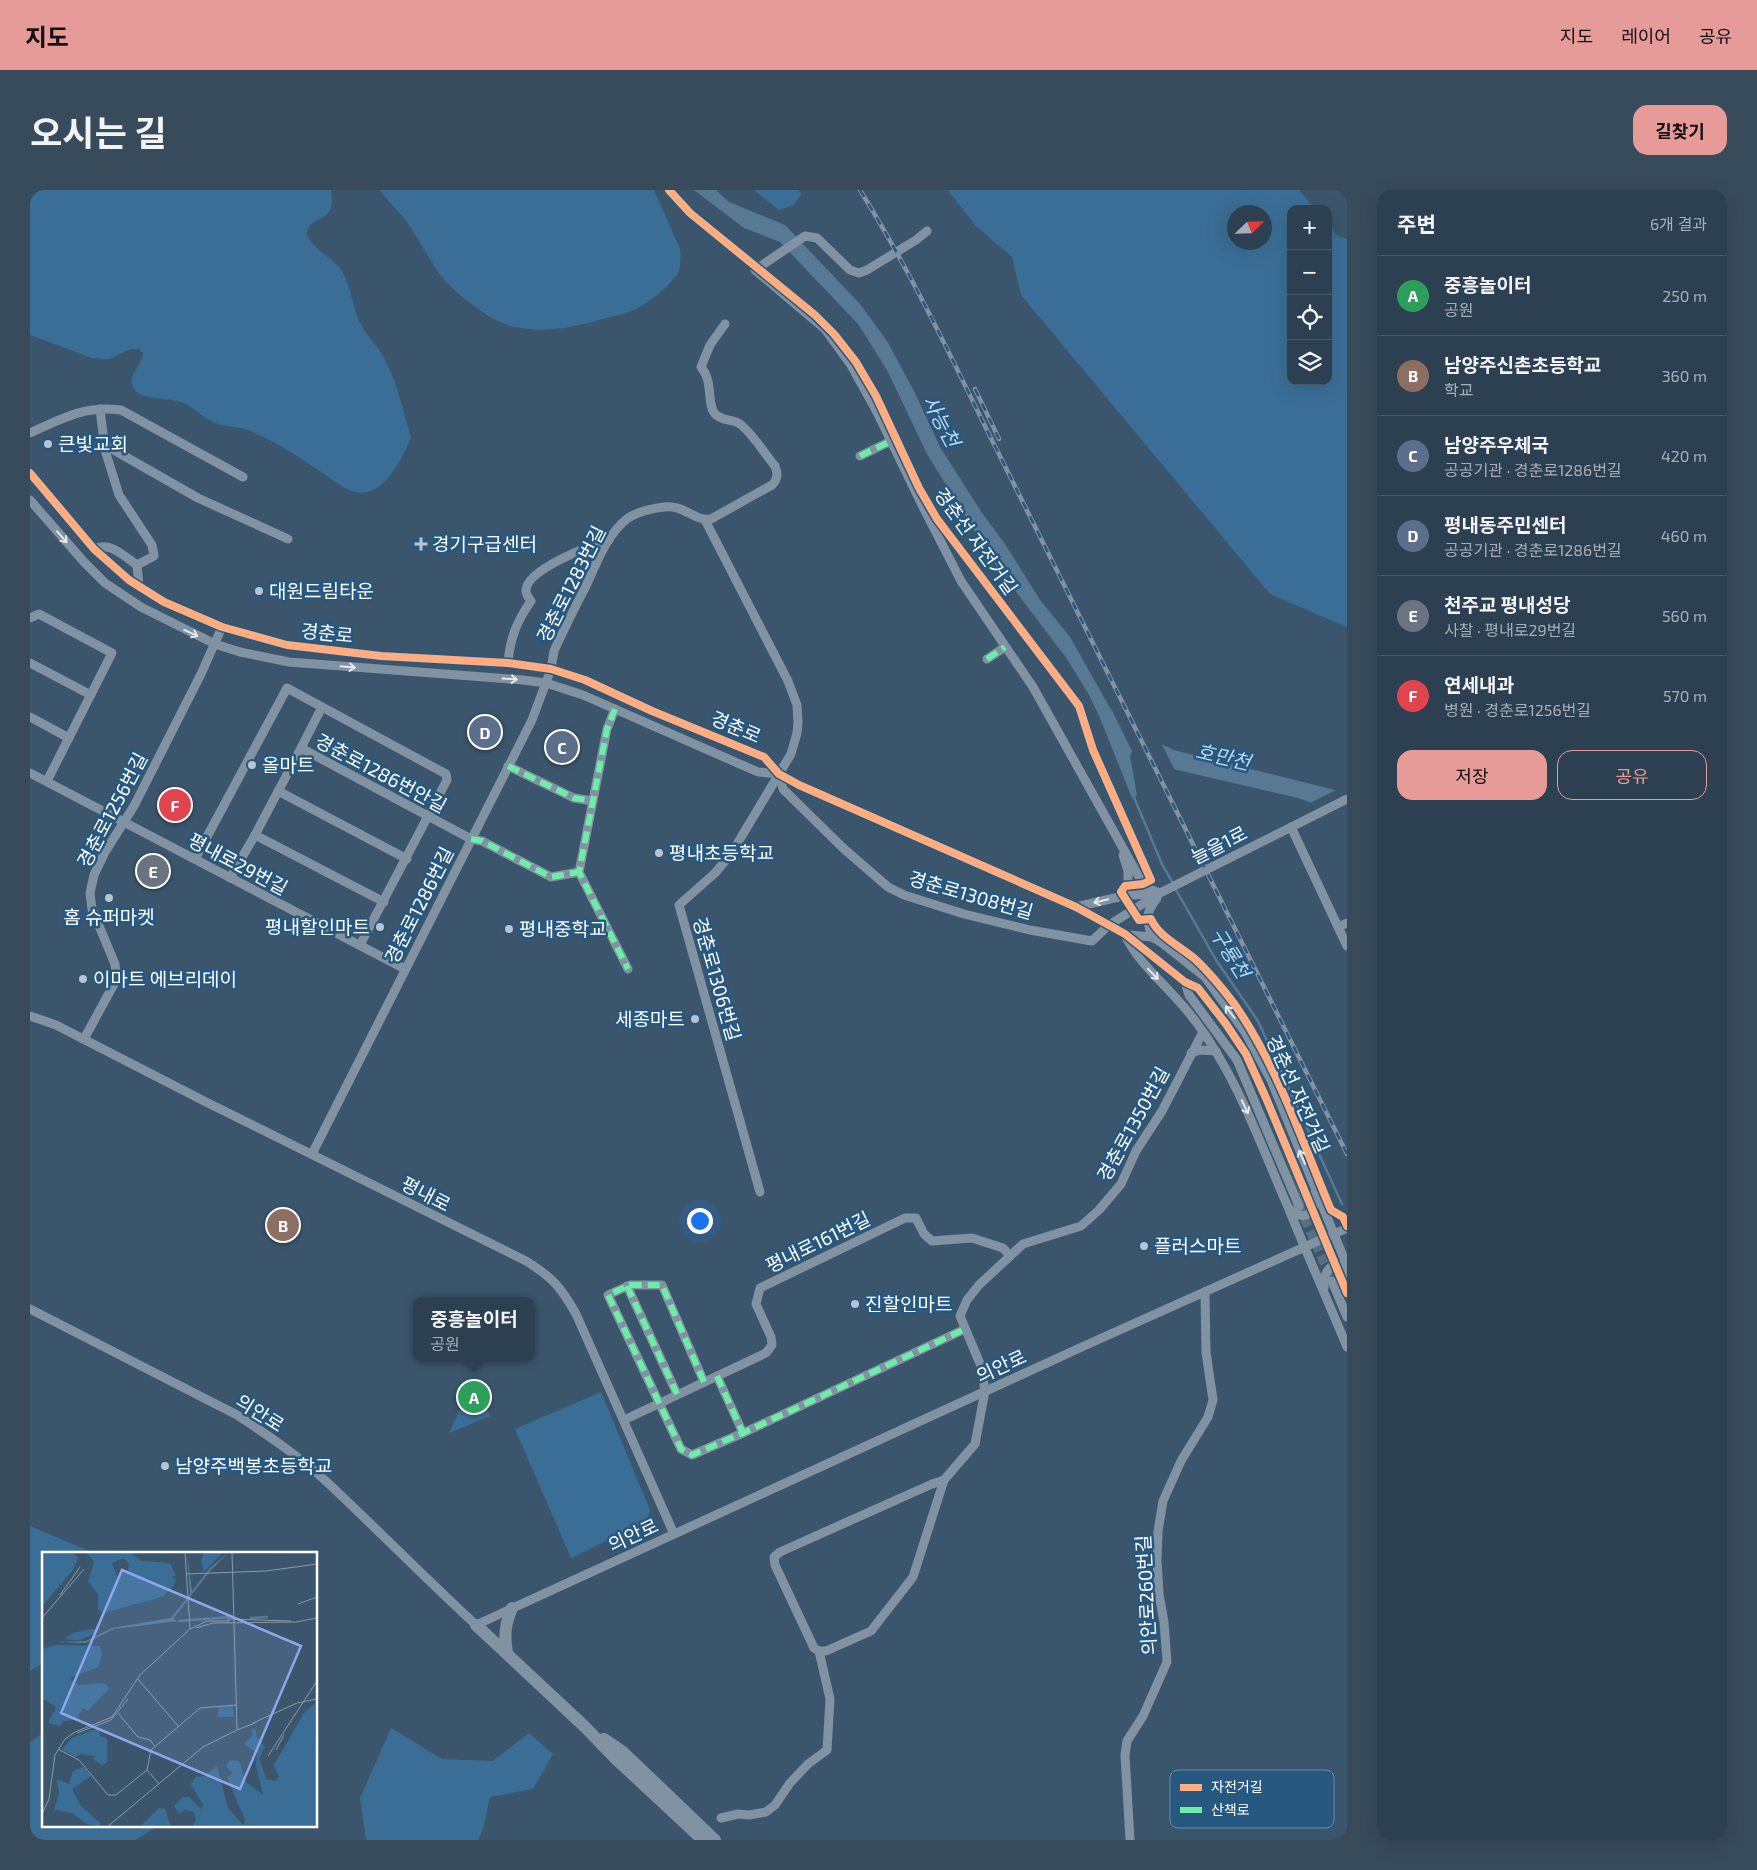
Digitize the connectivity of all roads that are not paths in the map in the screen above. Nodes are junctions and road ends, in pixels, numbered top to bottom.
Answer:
1 (927, 231) dead end
2 (725, 324) dead end
3 (100, 409) junction
4 (30, 433) edge
5 (890, 441) junction
6 (104, 445) junction
7 (860, 456) dead end
8 (30, 473) edge
9 (243, 477) dead end
10 (30, 500) edge
11 (705, 520) junction
12 (288, 539) dead end
13 (609, 540) junction
14 (94, 550) junction
15 (137, 565) junction
16 (139, 587) junction
17 (30, 618) edge
18 (222, 628) junction
19 (215, 644) junction
20 (1005, 646) junction
21 (987, 658) dead end
22 (30, 663) edge
23 (508, 663) junction
24 (551, 669) junction
25 (546, 683) junction
26 (91, 695) junction
27 (322, 707) junction
28 (615, 709) junction
29 (30, 717) edge
30 (69, 738) junction
31 (301, 748) junction
32 (508, 766) junction
33 (30, 773) edge
34 (779, 774) junction
35 (47, 781) junction
36 (278, 791) junction
37 (1347, 799) edge
38 (593, 802) junction
39 (428, 817) junction
40 (124, 823) junction
41 (1291, 827) junction
42 (1114, 832) junction
43 (255, 835) junction
44 (471, 839) junction
45 (195, 859) junction
46 (406, 859) junction
47 (579, 872) junction
48 (230, 878) junction
49 (1164, 891) junction
50 (1128, 895) junction
51 (384, 902) junction
52 (1076, 907) junction
53 (1347, 922) edge
54 (1109, 925) junction
55 (1338, 927) junction
56 (1125, 934) junction
57 (1152, 937) junction
58 (360, 945) junction
59 (1347, 946) edge
60 (405, 969) junction
61 (628, 969) dead end
62 (1185, 982) junction
63 (30, 1016) edge
64 (1203, 1032) junction
65 (84, 1039) junction
66 (1216, 1051) junction
67 (1191, 1053) junction
68 (312, 1154) junction
69 (1313, 1184) junction
70 (760, 1192) dead end
71 (1308, 1203) tunnel mouth
72 (1287, 1206) junction
73 (1299, 1206) tunnel mouth
74 (1347, 1228) edge
75 (1335, 1234) junction
76 (1305, 1247) junction
77 (1010, 1256) junction
78 (1347, 1266) edge
79 (1340, 1277) edge
80 (627, 1286) junction
81 (1205, 1292) junction
82 (1347, 1293) edge
83 (1325, 1294) junction
84 (30, 1308) edge
85 (1347, 1317) edge
86 (965, 1329) junction
87 (1347, 1348) edge
88 (717, 1376) junction
89 (704, 1382) junction
90 (985, 1391) junction
91 (677, 1394) junction
92 (658, 1404) junction
93 (624, 1420) junction
94 (743, 1433) junction
95 (944, 1480) junction
96 (674, 1534) junction
97 (512, 1608) junction
98 (476, 1625) junction
99 (819, 1651) junction
100 (507, 1653) junction
101 (584, 1726) junction
102 (721, 1818) dead end
103 (703, 1840) edge
104 (715, 1840) edge
105 (1130, 1840) edge

1 - 5 street
2 - 11 street
3 - 4 street
3 - 6 street
3 - 9 street
5 - 7 street
5 - 20 street
6 - 12 street
6 - 15 street
8 - 14 street, 경춘로
10 -> 19 street, 경춘로
11 - 13 street, 경춘로1283번길
11 - 34 street
13 - 23 street
13 - 24 street, 경춘로1283번길
14 - 15 street
14 - 16 street, 경춘로
15 - 16 street
16 - 18 street, 경춘로
17 - 26 street
18 - 19 street, 경춘로1256번길
18 - 23 street, 경춘로
19 -> 25 street, 경춘로
19 - 40 street, 경춘로1256번길
20 - 21 street
20 - 42 street
22 - 26 street
23 - 24 street, 경춘로
24 - 25 street, 경춘로1286번길
24 - 34 street, 경춘로
25 - 28 street, 경춘로
25 - 32 street, 경춘로1286번길
26 - 30 street
27 - 31 street
27 - 39 street
27 - 45 street
28 - 34 street, 경춘로
28 - 38 street
29 - 30 street
30 - 35 street
31 - 36 street, 경춘로1286번안길
31 - 39 street, 경춘로1286번안길
32 - 38 street
32 - 44 street, 경춘로1286번길
33 - 35 street, 평내로29번길
34 - 52 street, 경춘로
34 - 54 street, 경춘로1308번길
34 - 70 street, 경춘로1306번길
35 - 40 street, 평내로29번길
36 - 43 street, 경춘로1286번안길
36 - 46 street
37 - 41 street, 늘을1로
38 - 47 street
39 - 44 street, 경춘로1286번안길
39 - 46 street
40 - 45 street, 평내로29번길
40 - 65 street, 경춘로1256번길
41 - 49 street, 늘을1로
41 - 55 street
42 - 49 street
42 - 50 street
43 - 48 street, 경춘로1286번안길
43 - 51 street
44 - 47 street, 경춘로1286번안길
44 - 60 street, 경춘로1286번길
45 - 48 street, 평내로29번길
46 - 51 street
47 - 61 street
48 - 58 street, 평내로29번길
49 - 50 street
49 - 54 street, 늘을1로
49 - 57 street
50 -> 52 street
51 - 58 street
52 - 54 street, 경춘로
53 - 55 street
54 - 56 street, 경춘로
55 - 59 street
56 - 57 street
56 - 62 street, 경춘로
56 -> 64 street
69 -> 57 street
58 - 60 street, 평내로29번길
60 - 68 street, 경춘로1286번길
62 - 71 street, 경춘로
62 - 73 street, 경춘로
63 - 65 street, 평내로
64 - 66 street
64 - 67 street, 경춘로1350번길
65 - 68 street, 평내로
66 - 67 street
66 -> 72 street
67 - 77 street, 경춘로1350번길
68 - 93 street, 평내로
69 - 72 street
69 - 75 street
72 - 76 street
74 - 75 street, 의안로
75 - 76 street, 의안로
75 - 78 street
76 - 81 street, 의안로
76 - 83 street
77 - 86 street, 경춘로1350번길
77 - 88 street, 평내로161번길
79 - 82 street
79 - 83 street
79 - 85 street
80 - 89 street
80 - 91 street
80 - 92 street
81 - 90 street, 의안로
81 - 105 street, 의안로260번길
83 - 87 street
84 - 98 street, 의안로
86 - 90 street, 경춘로1350번길
86 - 94 street
88 - 89 street, 평내로161번길
88 - 94 street
89 - 91 street, 평내로161번길
90 - 95 street
90 - 96 street, 의안로
91 - 92 street, 평내로161번길
92 - 93 street, 평내로161번길
92 - 94 street
93 - 96 street, 평내로
95 - 99 street
95 - 99 street
96 - 97 street, 의안로
97 - 98 street, 의안로
97 - 100 highway
98 - 100 highway
99 - 102 street
100 - 101 highway
101 - 103 highway
101 - 104 highway

